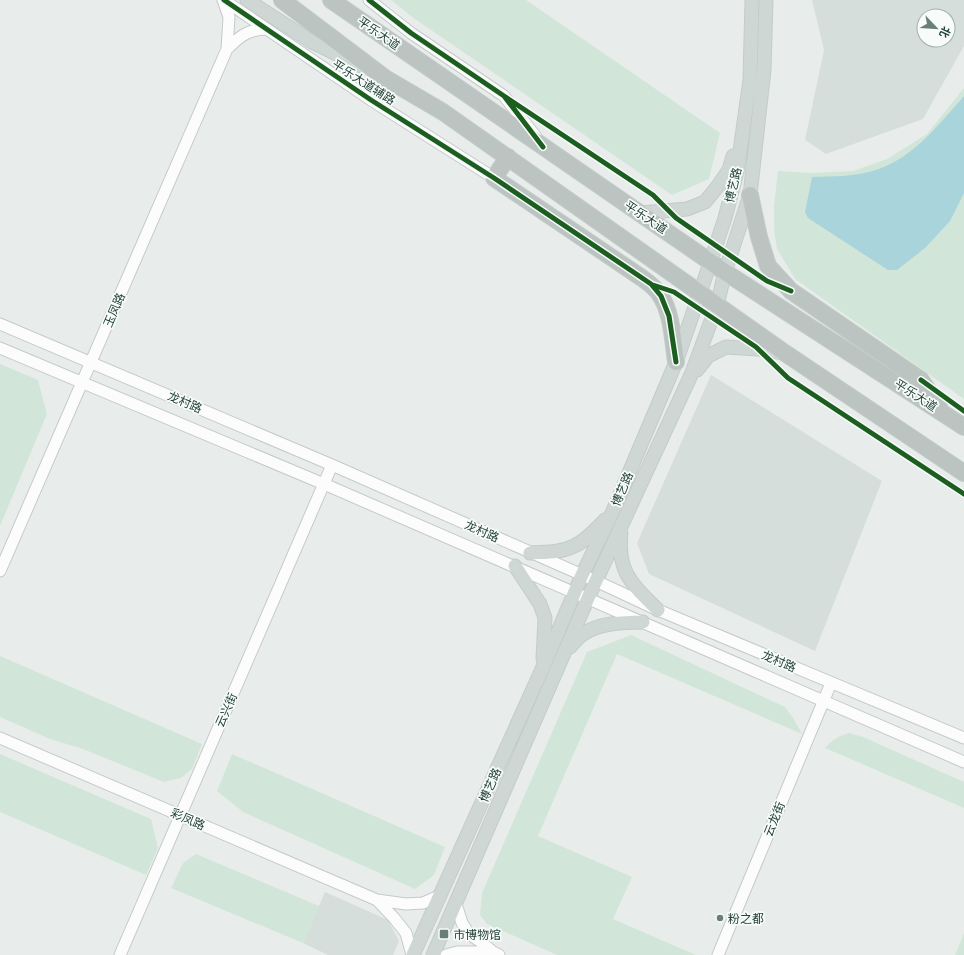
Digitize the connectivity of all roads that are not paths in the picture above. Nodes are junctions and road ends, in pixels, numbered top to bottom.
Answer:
1 (223, 0) edge
2 (247, 0) edge
3 (282, 0) edge
4 (331, 0) edge
5 (339, 0) edge
6 (369, 0) edge
7 (752, 0) edge
8 (766, 0) edge
9 (372, 28) junction
10 (266, 29) junction
11 (227, 49) junction
12 (385, 78) junction
13 (745, 118) junction
14 (543, 147) junction
15 (508, 157) junction
16 (494, 178) junction
17 (750, 195) junction
18 (640, 213) junction
19 (711, 261) junction
20 (725, 272) junction
21 (700, 293) junction
22 (717, 305) junction
23 (0, 324) edge
24 (0, 348) edge
25 (785, 353) junction
26 (91, 362) junction
27 (676, 362) junction
28 (688, 380) junction
29 (82, 384) junction
30 (943, 412) junction
31 (964, 427) edge
32 (332, 465) junction
33 (964, 473) edge
34 (324, 484) junction
35 (612, 513) junction
36 (621, 524) junction
37 (530, 553) junction
38 (515, 566) junction
39 (0, 570) edge
40 (582, 575) junction
41 (596, 581) junction
42 (575, 592) junction
43 (588, 598) junction
44 (658, 610) junction
45 (642, 622) junction
46 (564, 653) junction
47 (543, 667) junction
48 (831, 682) junction
49 (823, 700) junction
50 (0, 738) edge
51 (964, 738) edge
52 (964, 762) edge
53 (180, 815) junction
54 (439, 896) junction
55 (377, 900) junction
56 (456, 904) junction
57 (496, 954) edge
58 (120, 955) edge
59 (412, 955) edge
60 (433, 955) edge
61 (446, 955) edge
62 (718, 955) edge

1 - 10 street, 平乐大道辅路
1 - 11 street
2 - 12 main road
3 - 12 highway
4 - 9 highway, 平乐大道
5 - 9 main road
6 - 14 street
7 - 13 main road, 博艺路
8 - 17 main road, 博艺路
9 - 14 highway, 平乐大道
10 - 11 street
10 - 16 street, 平乐大道辅路
11 - 26 street, 玉凤路
12 - 15 highway
13 - 18 main road
13 - 19 main road, 博艺路
14 - 18 highway, 平乐大道
15 - 16 highway
15 - 21 highway
16 - 27 highway
17 - 20 main road, 博艺路
17 - 30 highway
18 - 19 highway, 平乐大道
19 - 20 highway, 平乐大道
19 - 21 main road, 博艺路
20 - 22 main road, 博艺路
20 - 30 highway, 平乐大道
21 - 22 highway
21 - 27 main road, 博艺路
22 - 25 highway
22 - 28 main road, 博艺路
23 - 26 street, 龙村路
24 - 29 street, 龙村路
25 - 28 main road
25 - 33 highway
26 - 29 street, 玉凤路
26 - 32 street, 龙村路
27 - 35 main road, 博艺路
28 - 36 main road, 博艺路
29 - 34 street, 龙村路
29 - 39 street, 玉凤路
30 - 31 highway, 平乐大道
32 - 34 street, 云兴街
32 - 37 street, 龙村路
34 - 38 street, 龙村路
34 - 53 street, 云兴街
35 - 37 main road
35 - 40 main road, 博艺路
36 - 41 main road, 博艺路
36 - 44 main road
37 - 40 street, 龙村路
38 - 42 street, 龙村路
38 - 47 main road
40 - 41 street, 龙村路
40 - 42 main road, 博艺路
41 - 43 main road, 博艺路
41 - 44 street, 龙村路
42 - 43 street, 龙村路
42 - 47 main road, 博艺路
43 - 45 street, 龙村路
43 - 46 main road, 博艺路
44 - 48 street, 龙村路
45 - 46 main road
45 - 49 street, 龙村路
46 - 56 main road, 博艺路
47 - 54 main road, 博艺路
48 - 49 street, 云龙街
48 - 51 street, 龙村路
49 - 52 street, 龙村路
49 - 62 street, 云龙街
50 - 53 street, 彩凤路
53 - 55 street, 彩凤路
53 - 58 street, 云兴街
54 - 55 street, 彩凤路
54 - 59 main road, 博艺路
55 - 59 street, 彩凤路
56 - 57 street
56 - 60 main road, 博艺路
57 - 61 street

